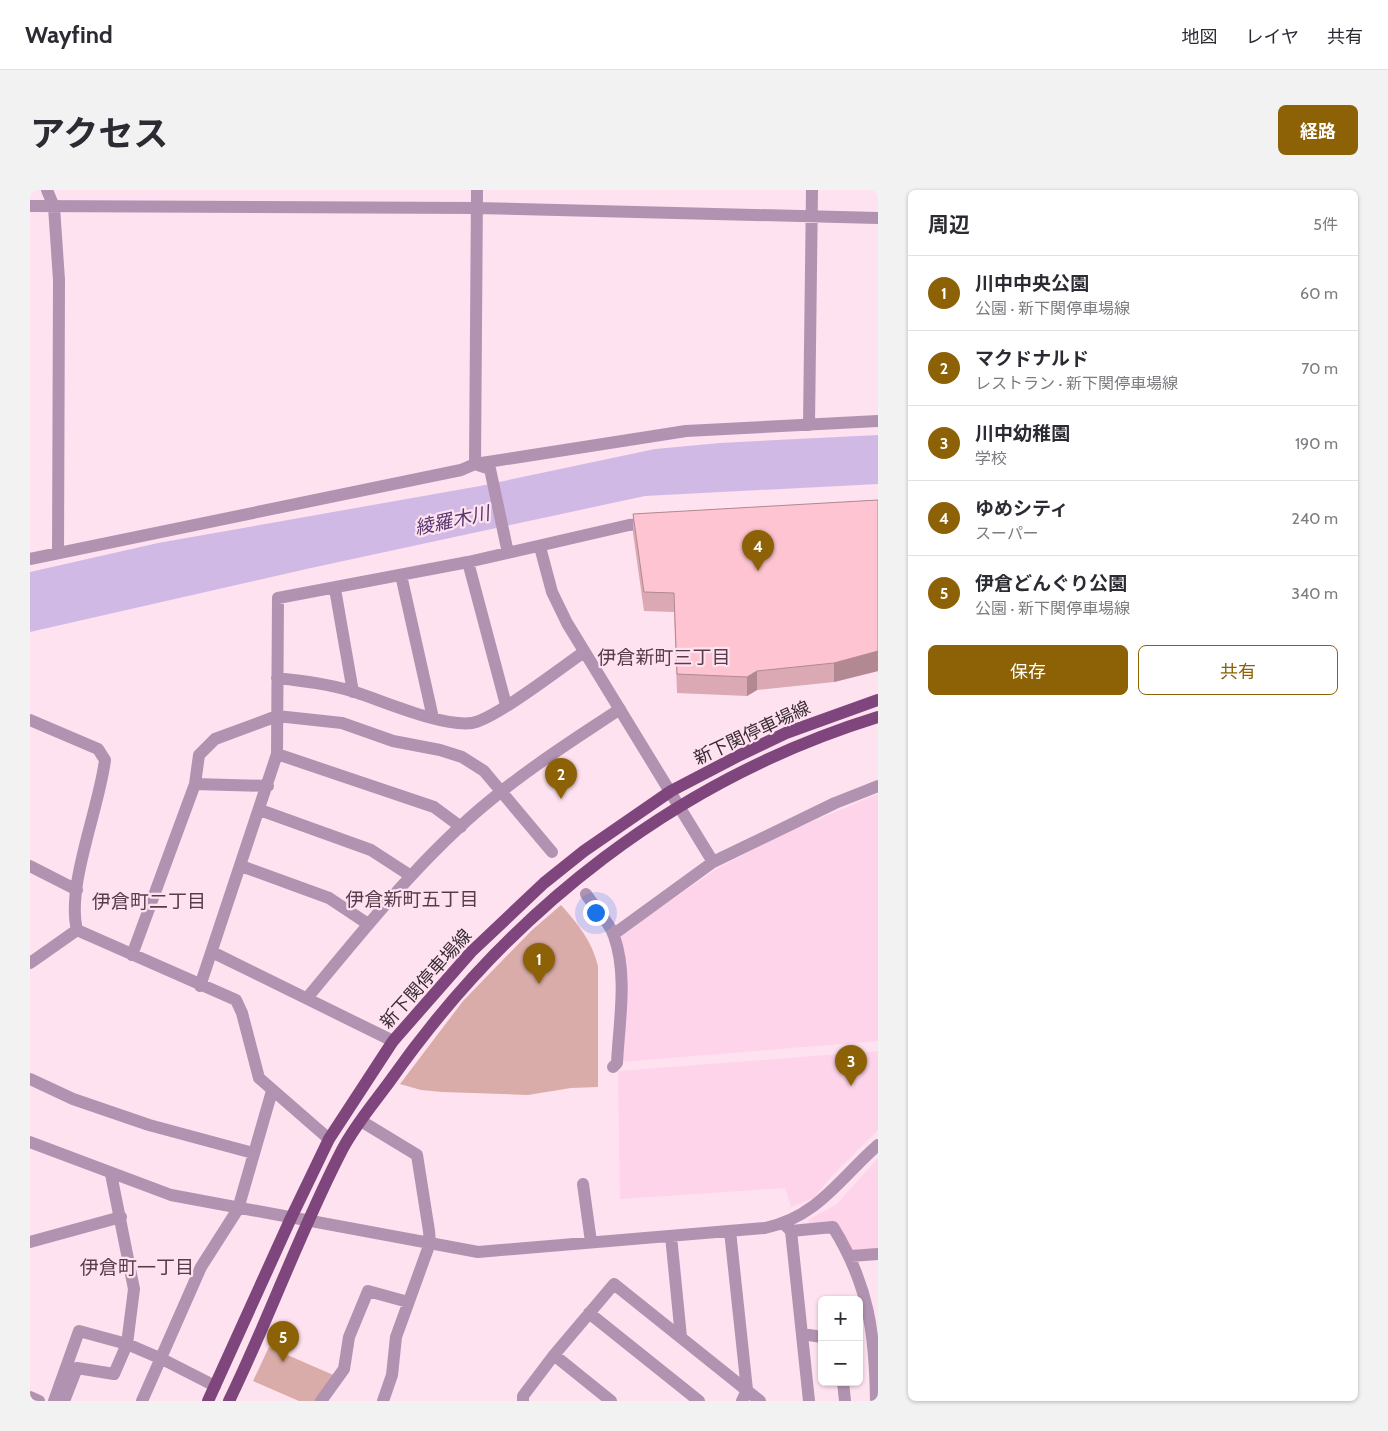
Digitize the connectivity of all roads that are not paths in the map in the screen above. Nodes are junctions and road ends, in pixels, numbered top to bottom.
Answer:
1 (477, 190) edge
2 (812, 190) edge
3 (52, 196) edge
4 (30, 206) edge
5 (476, 208) junction
6 (811, 218) junction
7 (878, 218) edge
8 (878, 421) edge
9 (809, 425) junction
10 (475, 464) junction
11 (657, 524) edge
12 (540, 546) junction
13 (58, 553) junction
14 (508, 553) junction
15 (30, 559) edge
16 (468, 562) junction
17 (401, 575) junction
18 (335, 589) junction
19 (584, 652) junction
20 (277, 678) junction
21 (353, 692) junction
22 (878, 700) edge
23 (506, 706) junction
24 (620, 709) junction
25 (277, 716) junction
26 (878, 717) edge
27 (433, 718) junction
28 (30, 720) edge
29 (277, 754) junction
30 (195, 784) junction
31 (268, 786) junction
32 (878, 786) edge
33 (501, 791) junction
34 (672, 791) junction
35 (681, 806) junction
36 (260, 810) junction
37 (461, 827) junction
38 (552, 852) dead end
39 (713, 862) junction
40 (30, 866) edge
41 (241, 866) junction
42 (411, 876) junction
43 (76, 890) junction
44 (586, 894) dead end
45 (368, 924) junction
46 (77, 930) junction
47 (614, 934) junction
48 (212, 952) junction
49 (132, 955) junction
50 (30, 963) edge
51 (200, 986) junction
52 (307, 998) junction
53 (393, 1041) junction
54 (613, 1066) dead end
55 (30, 1079) edge
56 (272, 1091) junction
57 (360, 1122) junction
58 (329, 1139) junction
59 (30, 1142) edge
60 (878, 1145) edge
61 (253, 1153) junction
62 (111, 1174) junction
63 (583, 1184) dead end
64 (238, 1209) junction
65 (121, 1216) junction
66 (291, 1218) junction
67 (309, 1222) junction
68 (787, 1228) junction
69 (730, 1231) junction
70 (671, 1236) junction
71 (30, 1242) edge
72 (591, 1242) junction
73 (430, 1243) junction
74 (878, 1254) edge
75 (851, 1256) junction
76 (408, 1302) junction
77 (589, 1313) junction
78 (802, 1334) junction
79 (818, 1336) edge
80 (681, 1337) junction
81 (127, 1344) junction
82 (554, 1355) junction
83 (162, 1359) junction
84 (215, 1386) junction
85 (843, 1386) edge
86 (744, 1396) edge
87 (30, 1397) edge
88 (38, 1401) edge
89 (54, 1401) edge
90 (64, 1401) edge
91 (142, 1401) edge
92 (208, 1401) edge
93 (229, 1401) edge
94 (321, 1401) edge
95 (383, 1401) edge
96 (523, 1401) edge
97 (611, 1401) edge
98 (699, 1401) edge
99 (760, 1401) edge
100 (809, 1401) edge
101 (845, 1401) edge
102 (876, 1401) edge

1 - 5 street
2 - 6 street
3 - 4 street
3 - 5 street
3 - 13 street
5 - 6 street
5 - 10 street
6 - 7 street
6 - 9 street
8 - 9 street
9 - 10 street
10 - 13 street
10 - 14 street
11 - 12 street
12 - 14 street
12 - 19 street
13 - 15 street
14 - 16 street
16 - 17 street
16 - 23 street
17 - 18 street
17 - 27 street
18 - 20 street
18 - 21 street
19 - 23 street
19 - 24 street
20 - 21 street
20 - 25 street
21 - 27 street
22 - 34 main road, 新下関停車場線
23 - 27 street
24 - 33 street
24 - 34 street
25 - 29 street
25 - 30 street
25 - 33 street
26 - 35 main road, 新下関停車場線
28 - 43 street
29 - 31 street
29 - 37 street
30 - 31 street
30 - 49 street
31 - 36 street
32 - 39 street
33 - 37 street
33 - 38 street
34 - 35 street
34 - 53 main road, 新下関停車場線
35 - 39 street
35 - 57 main road, 新下関停車場線
36 - 41 street
36 - 42 street
37 - 42 street
39 - 47 street
40 - 43 street
41 - 45 street
41 - 48 street
42 - 45 street
43 - 46 street
44 - 47 street
45 - 52 street
46 - 49 street
46 - 50 street
47 - 54 street
48 - 51 street
48 - 52 street
49 - 51 street
51 - 56 street
52 - 53 street
53 - 58 main road, 新下関停車場線
55 - 61 street
56 - 58 street
56 - 61 street
57 - 67 main road, 新下関停車場線
57 - 73 street
58 - 66 main road, 新下関停車場線
59 - 62 street
60 - 68 street
61 - 64 street
62 - 64 street
62 - 65 street
63 - 72 street
64 - 66 street
64 - 83 street
65 - 71 street
65 - 81 street
66 - 67 street
66 - 84 main road, 新下関停車場線
67 - 73 street
67 - 93 main road, 新下関停車場線
68 - 69 street
68 - 75 street
68 - 78 street
69 - 70 street
69 - 86 street
70 - 72 street
70 - 80 street
72 - 73 street
73 - 76 street
74 - 75 street
75 - 102 street
76 - 94 street
76 - 95 street
77 - 80 street
77 - 82 street
77 - 98 street
78 - 79 street
78 - 100 street
80 - 86 street
81 - 83 street
81 - 89 street
81 - 90 street
82 - 96 street
82 - 97 street
83 - 84 street
83 - 91 street
84 - 92 main road, 新下関停車場線
85 - 101 street
86 - 99 street
87 - 88 street

